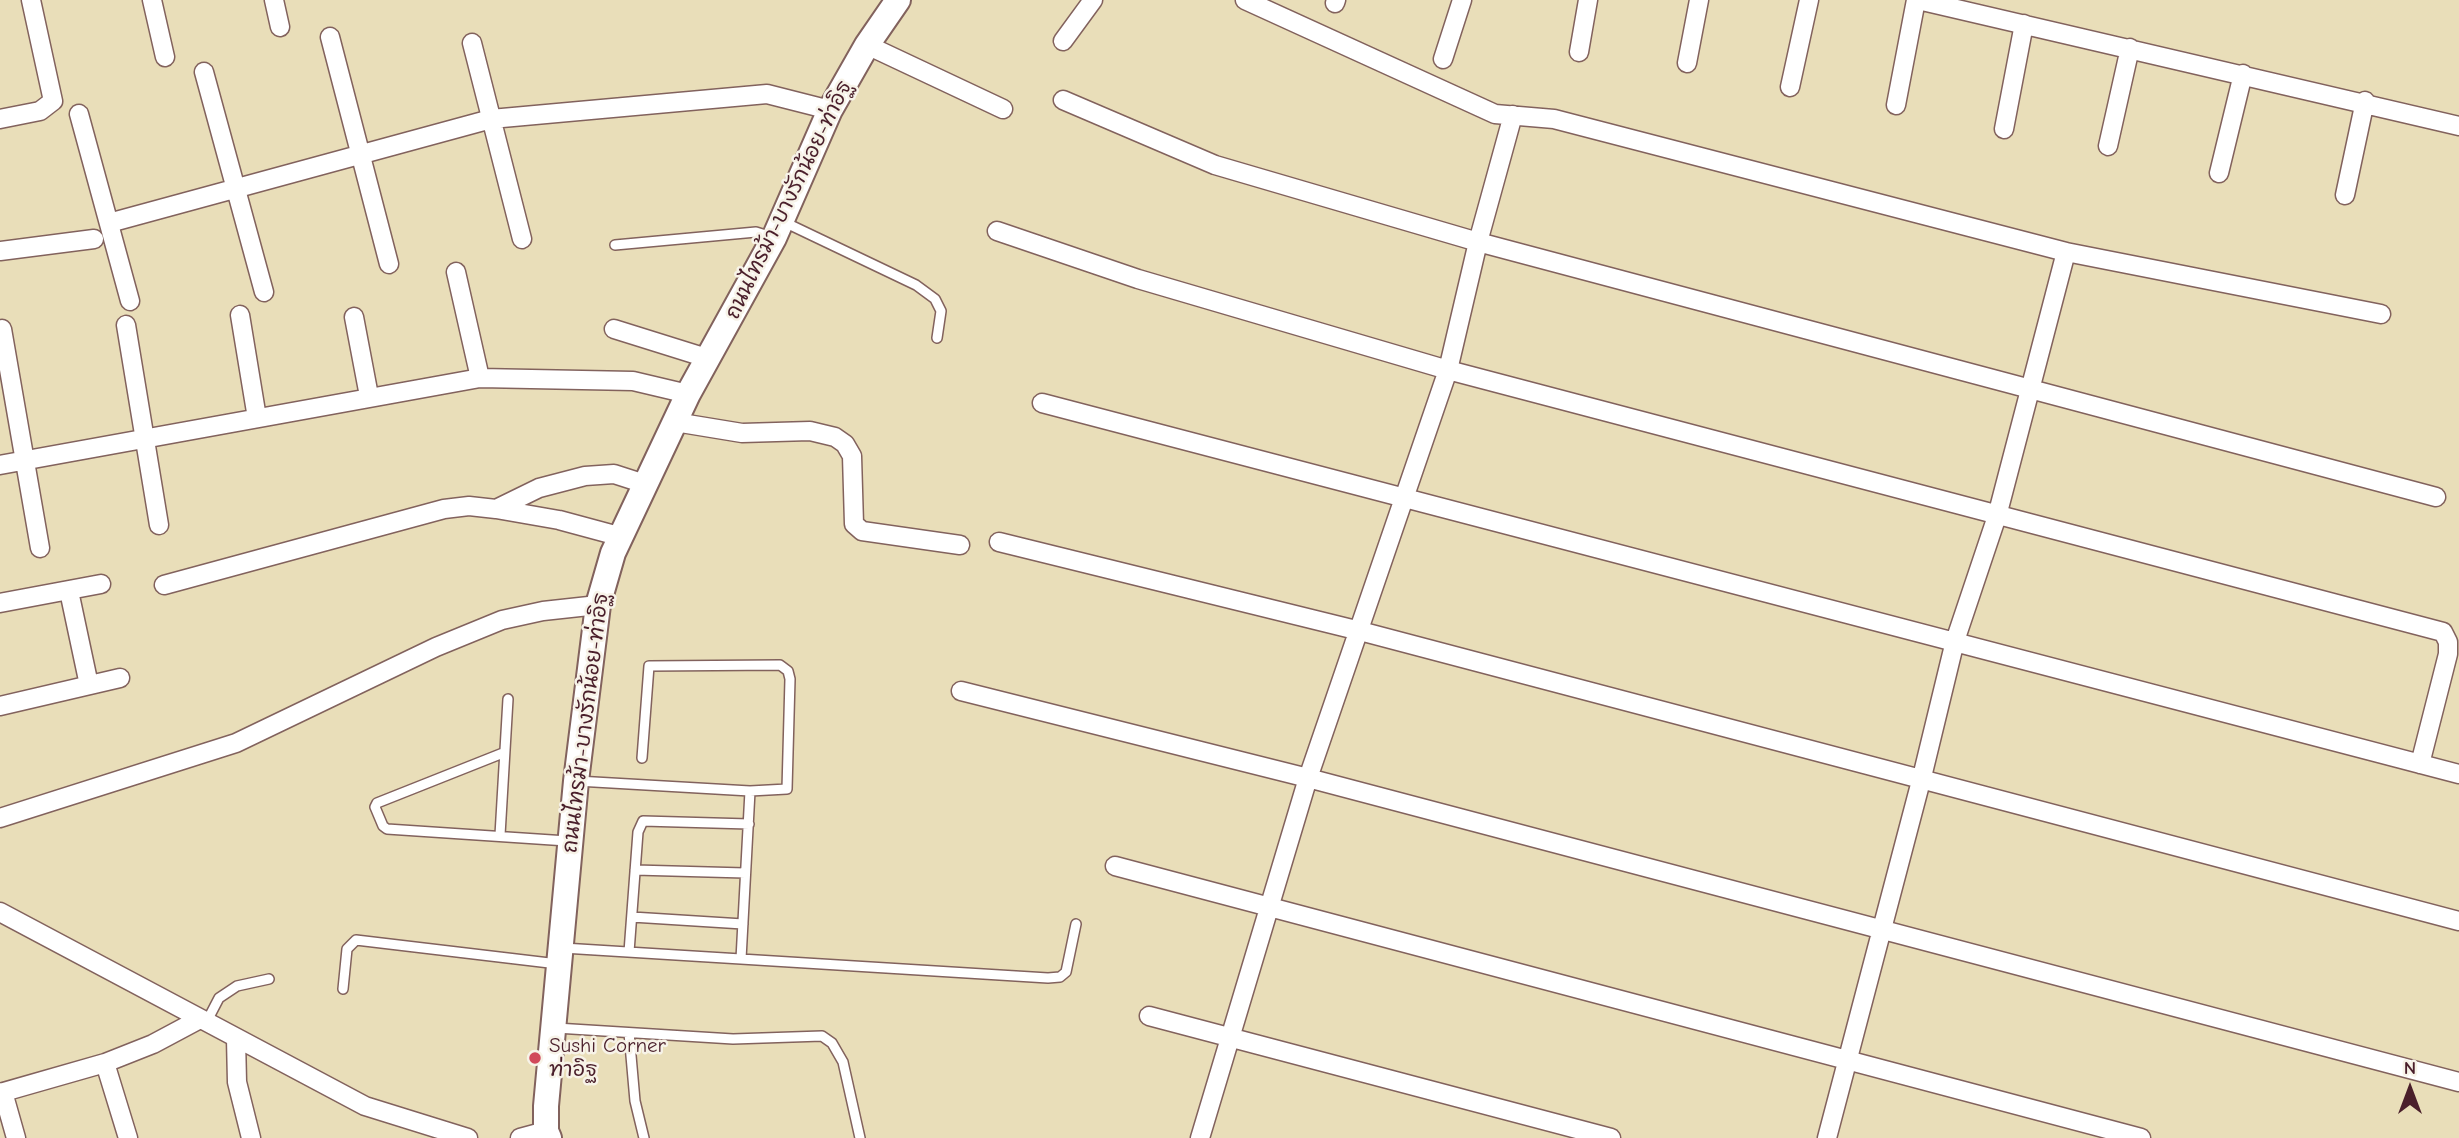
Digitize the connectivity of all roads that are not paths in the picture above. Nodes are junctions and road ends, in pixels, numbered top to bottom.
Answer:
1 (30, 0) edge
2 (152, 0) edge
3 (274, 0) edge
4 (898, 0) edge
5 (1093, 0) edge
6 (1245, 0) edge
7 (1462, 0) edge
8 (1588, 0) edge
9 (1699, 0) edge
10 (1809, 0) edge
11 (1917, 0) edge
12 (2024, 24) junction
13 (280, 27) dead end
14 (330, 37) dead end
15 (1063, 41) dead end
16 (472, 43) dead end
17 (867, 45) junction
18 (2130, 48) junction
19 (1578, 52) dead end
20 (165, 57) dead end
21 (1443, 59) dead end
22 (1687, 63) dead end
23 (204, 72) dead end
24 (2243, 74) junction
25 (1790, 87) dead end
26 (1063, 100) dead end
27 (2365, 101) junction
28 (1896, 105) dead end
29 (1003, 109) dead end
30 (830, 110) junction
31 (79, 114) dead end
32 (1513, 116) junction
33 (491, 119) junction
34 (0, 120) edge
35 (2459, 125) edge
36 (2004, 129) dead end
37 (2108, 146) dead end
38 (360, 155) junction
39 (2219, 173) dead end
40 (236, 188) junction
41 (2345, 195) dead end
42 (109, 223) junction
43 (778, 230) junction
44 (997, 231) dead end
45 (94, 239) dead end
46 (522, 239) dead end
47 (1478, 242) junction
48 (615, 244) dead end
49 (0, 251) edge
50 (2066, 252) junction
51 (389, 264) dead end
52 (456, 272) dead end
53 (264, 292) dead end
54 (130, 301) dead end
55 (2381, 314) dead end
56 (240, 315) dead end
57 (354, 317) dead end
58 (126, 325) dead end
59 (2, 329) dead end
60 (614, 329) dead end
61 (937, 338) dead end
62 (710, 359) junction
63 (1448, 370) junction
64 (480, 378) junction
65 (2030, 390) junction
66 (688, 394) junction
67 (369, 396) junction
68 (1042, 403) dead end
69 (257, 418) junction
70 (675, 422) junction
71 (145, 439) junction
72 (23, 461) junction
73 (0, 465) edge
74 (645, 484) junction
75 (1406, 496) junction
76 (2436, 497) dead end
77 (496, 509) junction
78 (1997, 516) junction
79 (159, 524) dead end
80 (622, 537) junction
81 (999, 542) dead end
82 (960, 545) dead end
83 (40, 548) dead end
84 (101, 584) dead end
85 (164, 585) dead end
86 (69, 591) junction
87 (0, 603) edge
88 (598, 605) junction
89 (1360, 631) junction
90 (1955, 641) junction
91 (120, 678) dead end
92 (89, 685) junction
93 (961, 691) dead end
94 (508, 699) dead end
95 (0, 706) edge
96 (503, 752) junction
97 (642, 758) dead end
98 (2420, 764) junction
99 (2459, 774) edge
100 (1923, 777) junction
101 (1308, 778) junction
102 (576, 781) junction
103 (750, 791) junction
104 (0, 818) edge
105 (749, 824) junction
106 (500, 835) junction
107 (569, 841) junction
108 (1115, 866) dead end
109 (635, 870) junction
110 (745, 873) junction
111 (1269, 908) junction
112 (0, 912) edge
113 (632, 917) junction
114 (2459, 921) edge
115 (743, 923) junction
116 (1076, 924) dead end
117 (1882, 929) junction
118 (629, 952) junction
119 (560, 956) junction
120 (741, 959) junction
121 (269, 979) dead end
122 (343, 989) dead end
123 (1149, 1016) dead end
124 (202, 1022) junction
125 (554, 1028) junction
126 (629, 1034) junction
127 (236, 1039) junction
128 (1232, 1039) junction
129 (1847, 1061) junction
130 (105, 1063) junction
131 (2459, 1082) edge
132 (2, 1092) edge
133 (419, 1132) edge
134 (547, 1134) edge
135 (16, 1138) edge
136 (128, 1138) edge
137 (251, 1138) edge
138 (468, 1138) edge
139 (520, 1138) edge
140 (644, 1138) edge
141 (860, 1138) edge
142 (1200, 1138) edge
143 (1611, 1138) edge
144 (1827, 1138) edge
145 (2141, 1138) edge

1 - 34 street
2 - 20 street
3 - 13 street
4 - 17 street, ถนนไทรม้า-บางรักน้อย-ท่าอิฐ
5 - 15 street
6 - 32 street
7 - 21 street
8 - 19 street
9 - 22 street
10 - 25 street
11 - 12 street
11 - 28 street
12 - 18 street
12 - 36 street
14 - 38 street
16 - 33 street
17 - 29 street
17 - 30 street, ถนนไทรม้า-บางรักน้อย-ท่าอิฐ
18 - 24 street
18 - 37 street
23 - 40 street
24 - 27 street
24 - 39 street
26 - 47 street
27 - 35 street
27 - 41 street
30 - 33 street
30 - 43 street, ถนนไทรม้า-บางรักน้อย-ท่าอิฐ
31 - 42 street
32 - 47 street
32 - 50 street
33 - 38 street
33 - 46 street
38 - 40 street
38 - 51 street
40 - 42 street
40 - 53 street
42 - 54 street
43 - 48 lane
43 - 61 lane
43 - 62 street, ถนนไทรม้า-บางรักน้อย-ท่าอิฐ
44 - 63 street
45 - 49 street
47 - 63 street
47 - 65 street
50 - 55 street
50 - 65 street
52 - 64 street
56 - 69 street
57 - 67 street
58 - 71 street
59 - 72 street
60 - 62 street
62 - 66 street, ถนนไทรม้า-บางรักน้อย-ท่าอิฐ
63 - 75 street
63 - 78 street
64 - 66 street
64 - 67 street
65 - 76 street
65 - 78 street
66 - 70 street, ถนนไทรม้า-บางรักน้อย-ท่าอิฐ
67 - 69 street
68 - 75 street
69 - 71 street
70 - 74 street, ถนนไทรม้า-บางรักน้อย-ท่าอิฐ
70 - 82 street
71 - 72 street
71 - 79 street
72 - 73 street
72 - 83 street
74 - 77 street
74 - 80 street, ถนนไทรม้า-บางรักน้อย-ท่าอิฐ
75 - 89 street
75 - 90 street
77 - 80 street
77 - 85 street
78 - 90 street
78 - 98 street
80 - 88 street, ถนนไทรม้า-บางรักน้อย-ท่าอิฐ
81 - 89 street
84 - 86 street
86 - 87 street
86 - 92 street
88 - 102 street, ถนนไทรม้า-บางรักน้อย-ท่าอิฐ
88 - 104 street
89 - 100 street
89 - 101 street
90 - 98 street
90 - 100 street
91 - 92 street
92 - 95 street
93 - 101 street
94 - 96 lane
96 - 106 lane
96 - 106 lane
97 - 103 lane
98 - 99 street
100 - 114 street
100 - 117 street
101 - 111 street
101 - 117 street
102 - 103 lane
102 - 107 street, ถนนไทรม้า-บางรักน้อย-ท่าอิฐ
103 - 105 lane
105 - 109 lane
105 - 110 lane
106 - 107 lane
107 - 119 street, ถนนไทรม้า-บางรักน้อย-ท่าอิฐ
108 - 111 street
109 - 110 lane
109 - 113 lane
110 - 115 lane
111 - 128 street
111 - 129 street
112 - 124 street
113 - 115 lane
113 - 118 lane
115 - 120 lane
116 - 120 lane
117 - 129 street
117 - 131 street
118 - 119 lane
118 - 120 lane
119 - 122 lane
119 - 125 street, ถนนไทรม้า-บางรักน้อย-ท่าอิฐ
121 - 124 lane
123 - 128 street
124 - 127 street
124 - 130 street
125 - 126 lane
125 - 134 street, ถนนไทรม้า-บางรักน้อย-ท่าอิฐ
126 - 140 lane
126 - 141 lane
127 - 133 street
127 - 137 street
128 - 142 street
128 - 143 street
129 - 144 street
129 - 145 street
130 - 132 street
130 - 136 street
132 - 135 street
133 - 138 street
134 - 139 street

